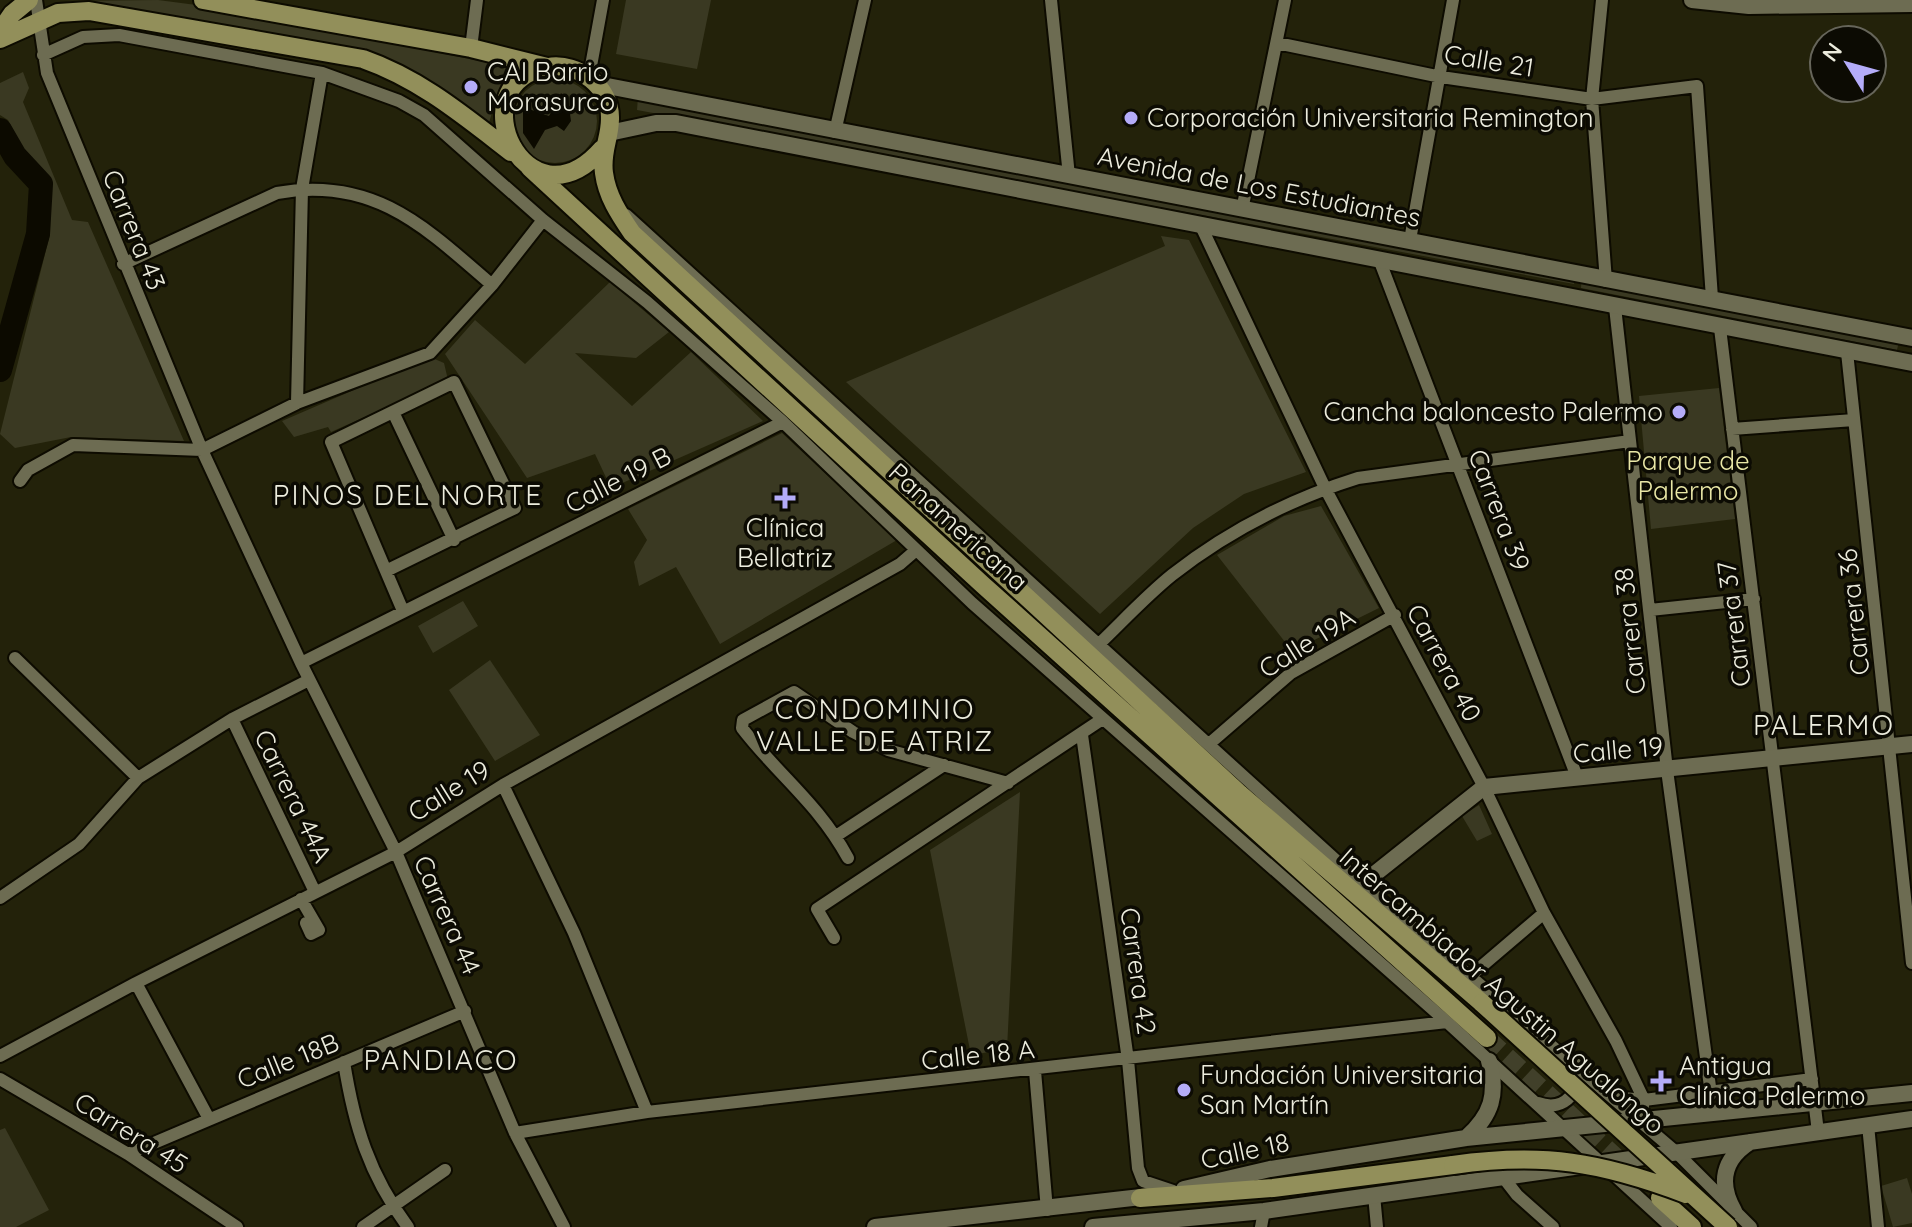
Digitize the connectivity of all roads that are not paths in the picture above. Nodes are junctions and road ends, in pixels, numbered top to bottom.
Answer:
1 (29, 0) edge
2 (36, 0) edge
3 (203, 0) edge
4 (477, 0) edge
5 (603, 0) edge
6 (865, 0) edge
7 (1051, 0) edge
8 (1285, 0) edge
9 (1453, 0) edge
10 (1602, 0) edge
11 (1692, 0) edge
12 (1912, 4) edge
13 (39, 22) junction
14 (0, 31) edge
15 (215, 34) junction
16 (0, 39) edge
17 (1277, 43) junction
18 (471, 48) junction
19 (212, 54) junction
20 (43, 55) junction
21 (547, 67) junction
22 (322, 73) junction
23 (1441, 77) junction
24 (593, 80) junction
25 (1592, 99) junction
26 (835, 132) junction
27 (606, 141) junction
28 (521, 160) junction
29 (1069, 176) junction
30 (302, 189) junction
31 (1242, 210) junction
32 (543, 220) junction
33 (1200, 224) junction
34 (1410, 240) junction
35 (1379, 259) junction
36 (123, 264) junction
37 (1550, 270) junction
38 (1606, 281) junction
39 (492, 285) junction
40 (1547, 294) junction
41 (653, 296) junction
42 (1712, 298) junction
43 (1615, 307) junction
44 (1720, 328) junction
45 (1908, 337) edge
46 (1847, 352) junction
47 (1892, 359) junction
48 (1912, 363) edge
49 (297, 403) junction
50 (393, 412) junction
51 (1854, 420) junction
52 (783, 422) junction
53 (1732, 429) junction
54 (1630, 441) junction
55 (202, 450) junction
56 (1458, 463) junction
57 (893, 468) junction
58 (20, 481) dead end
59 (1325, 488) junction
60 (454, 540) junction
61 (915, 551) junction
62 (386, 571) junction
63 (983, 585) junction
64 (1754, 599) junction
65 (972, 603) junction
66 (1650, 610) junction
67 (403, 611) junction
68 (1395, 615) junction
69 (1099, 644) junction
70 (15, 658) dead end
71 (301, 663) junction
72 (309, 680) junction
73 (232, 719) junction
74 (1101, 720) junction
75 (1082, 735) junction
76 (1209, 744) junction
77 (1912, 744) edge
78 (1891, 746) junction
79 (1772, 757) junction
80 (944, 765) junction
81 (1667, 770) junction
82 (1577, 777) junction
83 (138, 778) junction
84 (1008, 783) junction
85 (503, 785) junction
86 (1484, 787) junction
87 (836, 836) junction
88 (396, 852) junction
89 (848, 858) dead end
90 (1362, 884) junction
91 (315, 892) junction
92 (0, 898) edge
93 (301, 899) junction
94 (1544, 913) junction
95 (306, 923) dead end
96 (1359, 923) joint
97 (834, 938) dead end
98 (1912, 963) edge
99 (1469, 977) junction
100 (136, 983) junction
101 (465, 1011) junction
102 (1447, 1022) junction
103 (1487, 1038) tunnel mouth
104 (0, 1056) edge
105 (1128, 1060) junction
106 (1489, 1061) junction
107 (344, 1062) junction
108 (1576, 1064) junction
109 (1035, 1071) junction
110 (0, 1079) edge
111 (1812, 1079) junction
112 (1912, 1093) edge
113 (1711, 1094) junction
114 (1612, 1096) junction
115 (1644, 1100) junction
116 (1535, 1102) junction
117 (1815, 1105) junction
118 (647, 1112) junction
119 (208, 1117) junction
120 (1912, 1119) edge
121 (1640, 1123) junction
122 (1868, 1125) junction
123 (1564, 1129) junction
124 (1818, 1132) junction
125 (515, 1133) junction
126 (1466, 1138) junction
127 (1752, 1141) junction
128 (1676, 1152) junction
129 (128, 1154) junction
130 (1602, 1163) junction
131 (445, 1170) dead end
132 (1503, 1177) junction
133 (1173, 1191) junction
134 (1374, 1195) junction
135 (1140, 1198) junction
136 (1660, 1198) dead end
137 (1696, 1198) junction
138 (1100, 1203) junction
139 (392, 1206) junction
140 (1047, 1210) junction
141 (1262, 1219) edge
142 (1731, 1219) edge
143 (1103, 1226) edge
144 (237, 1227) edge
145 (363, 1227) edge
146 (408, 1227) edge
147 (564, 1227) edge
148 (875, 1227) edge
149 (1093, 1227) edge
150 (1377, 1227) edge
151 (1553, 1227) edge
152 (1671, 1227) edge
153 (1692, 1227) edge
154 (1751, 1227) edge
155 (1878, 1227) edge

1 - 14 main road
2 - 13 street, Carrera 43
3 - 18 main road
4 - 18 street
5 - 24 street
6 - 26 street
7 - 29 street
8 - 17 street
9 - 23 street
10 - 25 street
11 - 12 main road
13 - 15 main road, Panamericana
13 - 16 main road, Panamericana
13 - 20 street, Carrera 43
15 - 19 street
15 - 28 main road, Panamericana
17 - 23 street, Calle 21
17 - 31 street
18 - 21 main road
19 - 20 street
19 - 22 street
20 - 36 street, Carrera 43
21 - 24 main road
21 - 28 main road
22 - 30 street
22 - 32 street
23 - 25 street, Calle 21
23 - 34 street
24 - 26 main road, Avenida de Los Estudiantes
24 - 27 main road
25 - 38 street
25 - 42 street, Calle 21
26 - 29 main road, Avenida de Los Estudiantes
27 - 28 main road
27 - 33 main road, Avenida de Los Estudiantes
27 - 57 main road, Intercambiador Agustin Agualongo
28 - 41 main road, Panamericana
29 - 31 main road, Avenida de Los Estudiantes
30 - 36 street
30 - 39 street
30 - 49 street
31 - 34 main road, Avenida de Los Estudiantes
32 - 39 street
32 - 41 street
33 - 35 main road, Avenida de Los Estudiantes
33 - 59 street, Carrera 40
34 - 37 main road, Avenida de Los Estudiantes
35 - 40 main road, Avenida de Los Estudiantes
35 - 56 street, Carrera 39
36 - 55 street, Carrera 43
37 - 38 main road, Avenida de Los Estudiantes
37 - 40 main road
38 - 42 main road, Avenida de Los Estudiantes
39 - 49 street
40 - 43 main road, Avenida de Los Estudiantes
41 - 52 street
41 - 63 main road, Panamericana
42 - 45 main road, Avenida de Los Estudiantes
43 - 44 main road, Avenida de Los Estudiantes
43 - 54 street, Carrera 38
44 - 46 main road, Avenida de Los Estudiantes
44 - 53 street, Carrera 37
45 - 47 main road
46 - 47 main road, Avenida de Los Estudiantes
46 - 51 street, Carrera 36
47 - 48 main road, Avenida de Los Estudiantes
49 - 55 street
50 - 60 street
50 - 60 street
50 - 62 street
51 - 53 street
51 - 78 street, Carrera 36
52 - 61 street
52 - 67 street, Calle 19 B
53 - 64 street, Carrera 37
54 - 56 street
54 - 66 street, Carrera 38
55 - 58 street
55 - 71 street, Carrera 44
56 - 59 street
56 - 82 street, Carrera 39
57 - 69 street
57 - 137 main road, Intercambiador Agustin Agualongo, bridge
59 - 68 street, Carrera 40
59 - 69 street
60 - 62 street
61 - 65 street
61 - 85 street, Calle 19
62 - 67 street
63 - 65 street
63 - 96 main road, Panamericana
64 - 66 street
64 - 79 street, Carrera 37
65 - 74 street
66 - 81 street, Carrera 38
67 - 71 street, Calle 19 B
68 - 76 street, Calle 19A
68 - 86 street, Carrera 40
69 - 76 street
70 - 83 street
71 - 72 street, Carrera 44
72 - 73 street
72 - 88 street, Carrera 44
73 - 83 street
73 - 91 street, Carrera 44A
74 - 75 street
74 - 102 street
75 - 84 street
75 - 105 street, Carrera 42
76 - 90 street
77 - 78 main road, Calle 19
78 - 79 main road, Calle 19
78 - 98 street, Carrera 36
79 - 81 main road, Calle 19
79 - 111 street, Carrera 37
80 - 84 street
80 - 87 street
80 - 87 street
81 - 82 main road, Calle 19
81 - 113 street, Carrera 38
82 - 86 main road, Calle 19
83 - 92 street
84 - 97 street
85 - 88 street, Calle 19
85 - 118 street
86 - 90 main road
86 - 94 street, Carrera 40
87 - 89 street
88 - 91 street, Calle 19
88 - 101 street, Carrera 44
90 - 99 street
91 - 93 street, Calle 19
93 - 95 street
93 - 100 street, Calle 19
94 - 99 street
94 - 115 street, Carrera 40
96 - 103 main road, Intercambiador Agustin Agualongo
99 - 108 street
100 - 104 street, Calle 19
100 - 119 street
101 - 107 street, Calle 18B
101 - 125 street, Carrera 44
102 - 105 street, Calle 18 A
102 - 106 street
105 - 109 street, Calle 18 A
105 - 133 street, Carrera 42
106 - 116 street
106 - 126 main road
107 - 119 street, Calle 18B
107 - 139 street
108 - 114 street
108 - 116 street
109 - 118 street, Calle 18 A
109 - 140 street
110 - 129 street, Carrera 45
111 - 113 street
111 - 117 street, Carrera 37
112 - 117 main road, Calle 18
113 - 115 street
114 - 115 street
114 - 121 street
115 - 121 street
116 - 123 street
117 - 121 main road, Calle 18
117 - 124 street, Carrera 37
118 - 125 street, Calle 18 A
119 - 129 street, Calle 18B
120 - 122 main road
121 - 123 main road, Calle 18
121 - 128 street
122 - 124 main road
122 - 155 street
123 - 126 main road, Calle 18
123 - 130 street
124 - 127 main road
125 - 147 street, Carrera 44
126 - 133 main road, Calle 18
127 - 128 main road
127 - 142 main road
128 - 130 main road
128 - 142 street
129 - 144 street, Carrera 45
130 - 132 main road
130 - 152 street
131 - 139 street
132 - 134 main road
132 - 151 street
133 - 135 main road, Calle 18
134 - 141 main road
134 - 150 street
135 - 137 main road, bridge
135 - 138 main road, Calle 18
136 - 153 main road
137 - 142 main road, Intercambiador Agustin Agualongo, bridge
138 - 140 main road, Calle 18
138 - 143 street
139 - 145 street
139 - 146 street
140 - 148 main road, Calle 18
141 - 143 main road
142 - 154 street
143 - 149 main road

